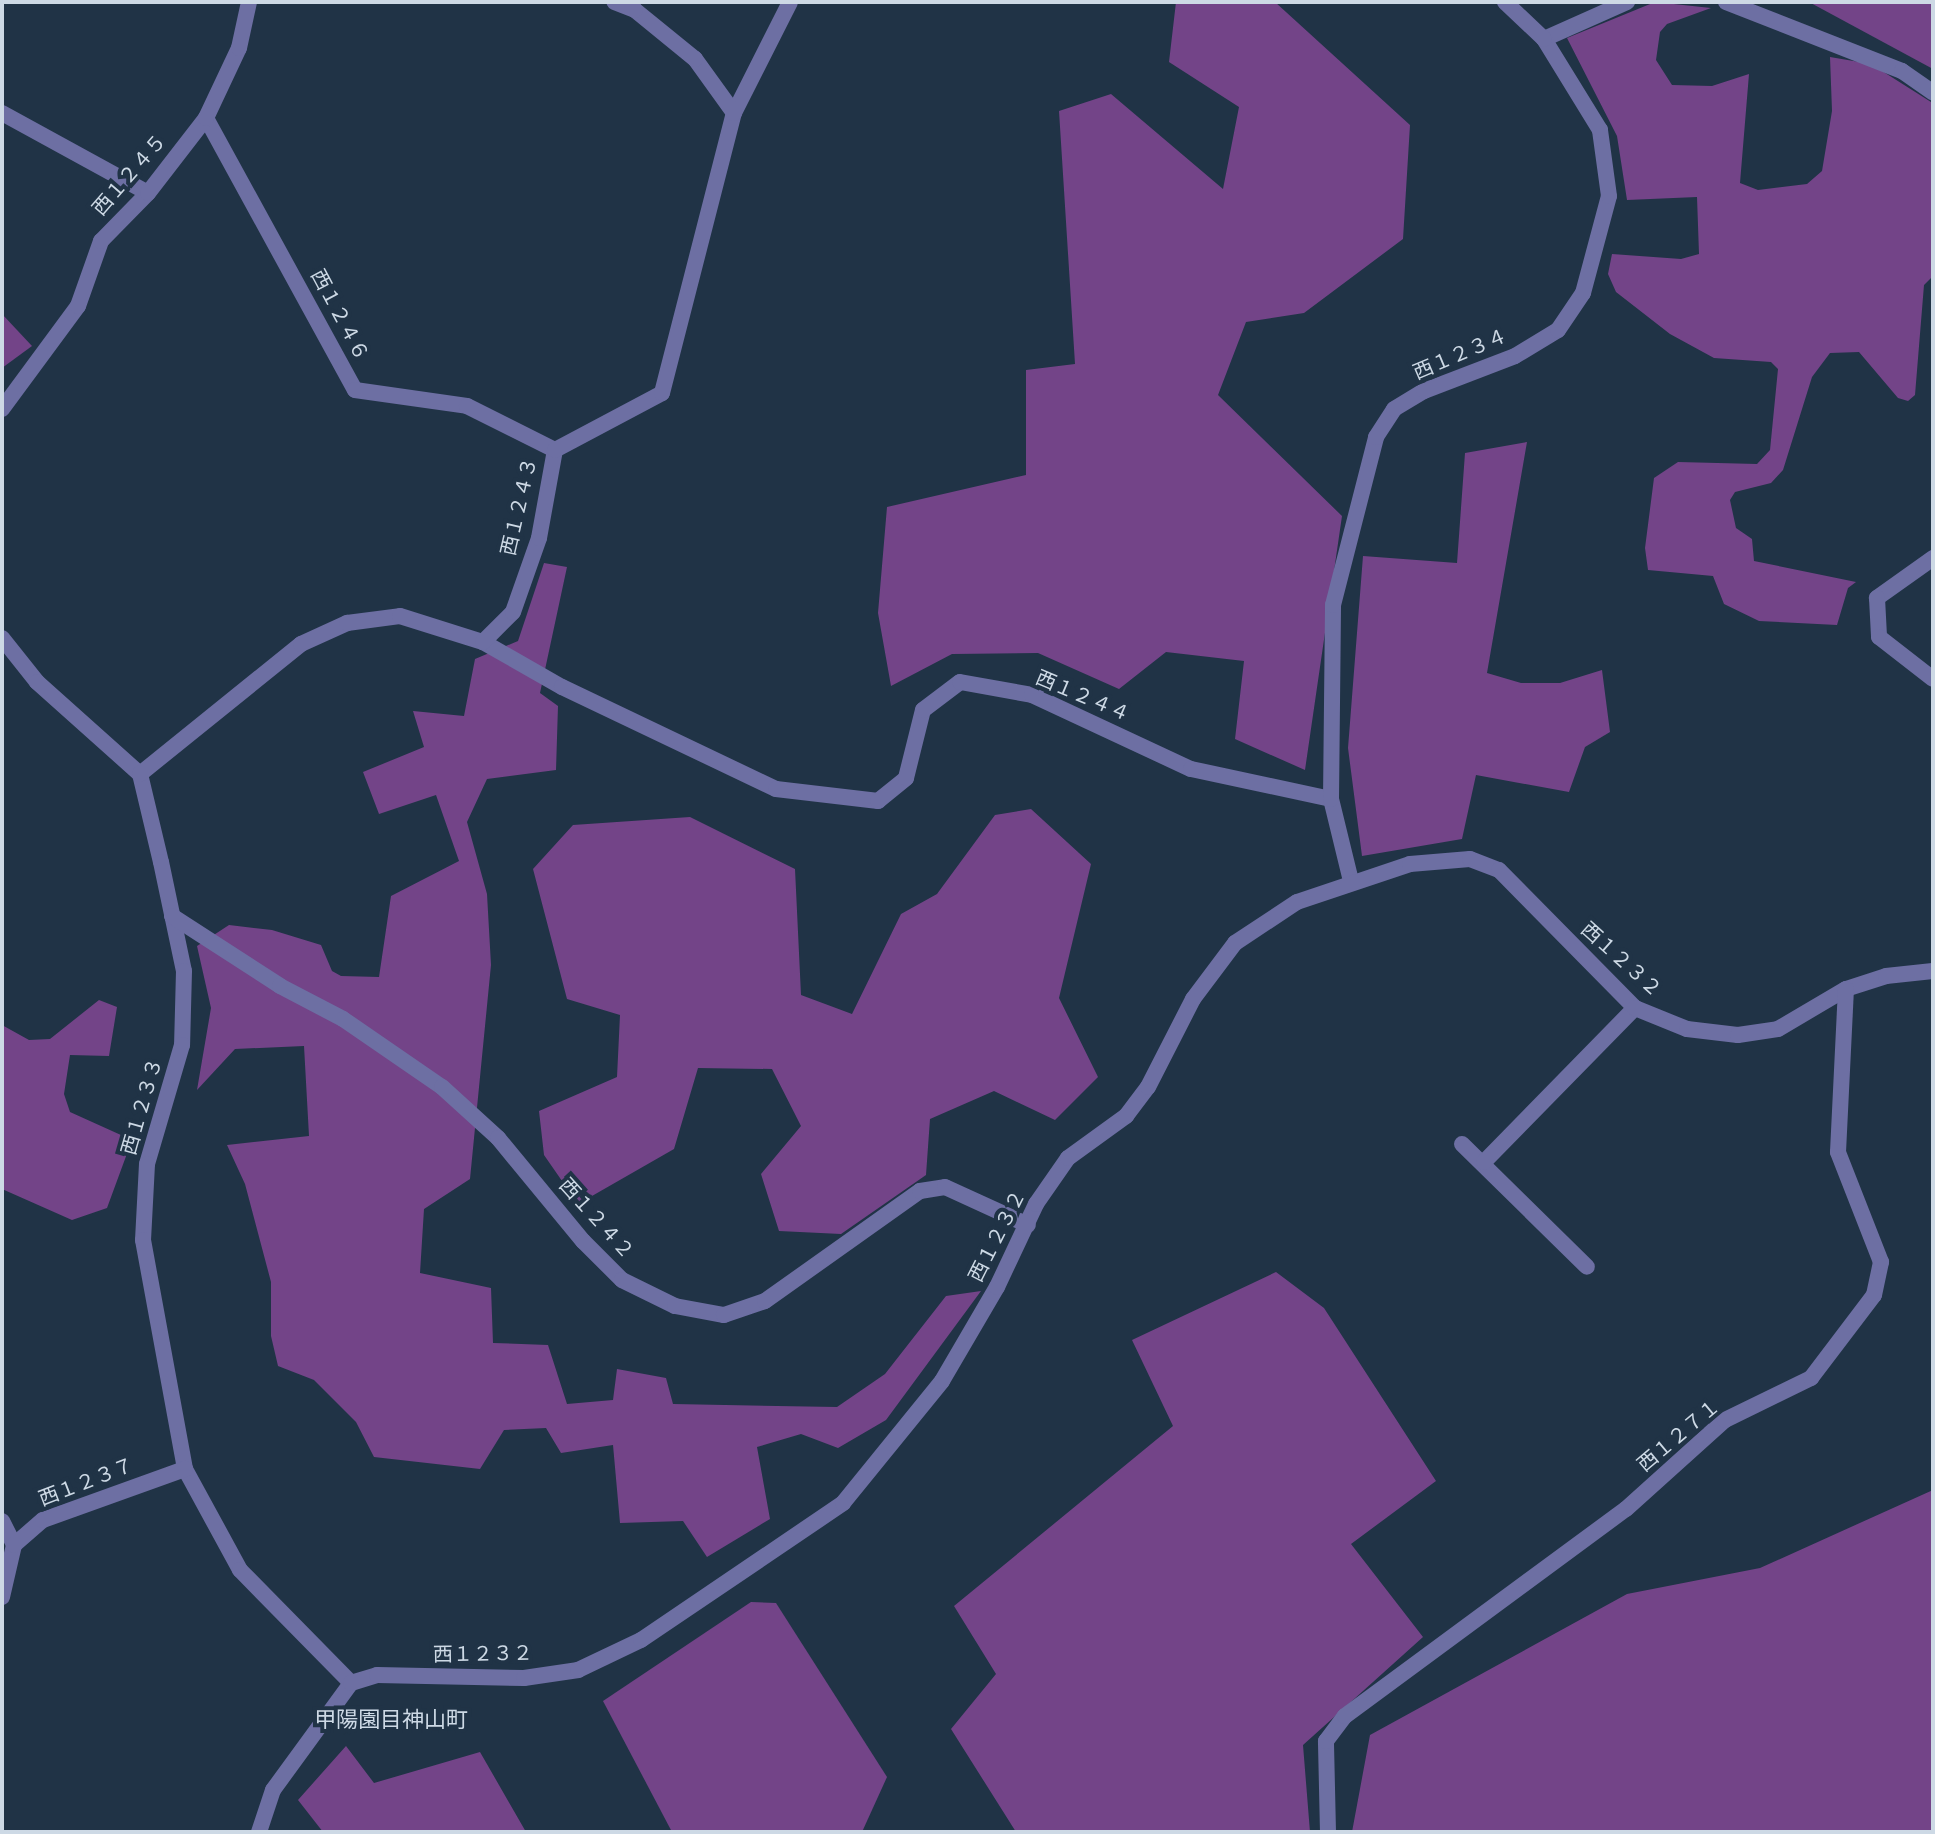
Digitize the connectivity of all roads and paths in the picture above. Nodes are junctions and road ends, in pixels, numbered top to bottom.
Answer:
1 (249, 2) edge
2 (614, 2) edge
3 (790, 2) edge
4 (1505, 2) edge
5 (1627, 2) edge
6 (1726, 2) edge
7 (1544, 39) junction
8 (1933, 93) edge
9 (2, 113) edge
10 (734, 113) junction
11 (206, 118) junction
12 (148, 193) junction
13 (2, 409) edge
14 (555, 450) junction
15 (1933, 558) edge
16 (2, 638) edge
17 (483, 642) junction
18 (1933, 679) edge
19 (140, 774) junction
20 (1331, 799) junction
21 (1351, 881) junction
22 (172, 916) junction
23 (1933, 971) edge
24 (1846, 989) junction
25 (1635, 1008) junction
26 (1462, 1144) dead end
27 (1484, 1162) junction
28 (1028, 1225) junction
29 (1587, 1267) dead end
30 (185, 1469) junction
31 (2, 1521) edge
32 (14, 1545) junction
33 (2, 1597) edge
34 (351, 1683) junction
35 (259, 1832) edge
36 (1328, 1832) edge

1 - 11 street, 西１２４５
2 - 10 street
3 - 10 street, 西１２４３
4 - 7 street, 西１２３４
5 - 7 street
6 - 8 street
7 - 20 street, 西１２３４
9 - 12 street
10 - 14 street, 西１２４３
11 - 12 street, 西１２４５
11 - 14 street, 西１２４６
12 - 13 street, 西１２４５
14 - 17 street, 西１２４３
15 - 18 street
16 - 19 street
17 - 19 street
17 - 20 street, 西１２４４
19 - 22 street, 西１２３３
20 - 21 street, 西１２３４
21 - 25 street, 西１２３２
21 - 28 street, 西１２３２
22 - 28 street, 西１２４２
22 - 30 street, 西１２３３
23 - 24 street, 西１２３２
24 - 25 street, 西１２３２
24 - 36 street, 西１２７１
25 - 27 street
26 - 27 street
27 - 29 street
28 - 34 street, 西１２３２
30 - 32 street, 西１２３７
30 - 34 street, 西１２３３
31 - 32 street
32 - 33 street
34 - 35 street

